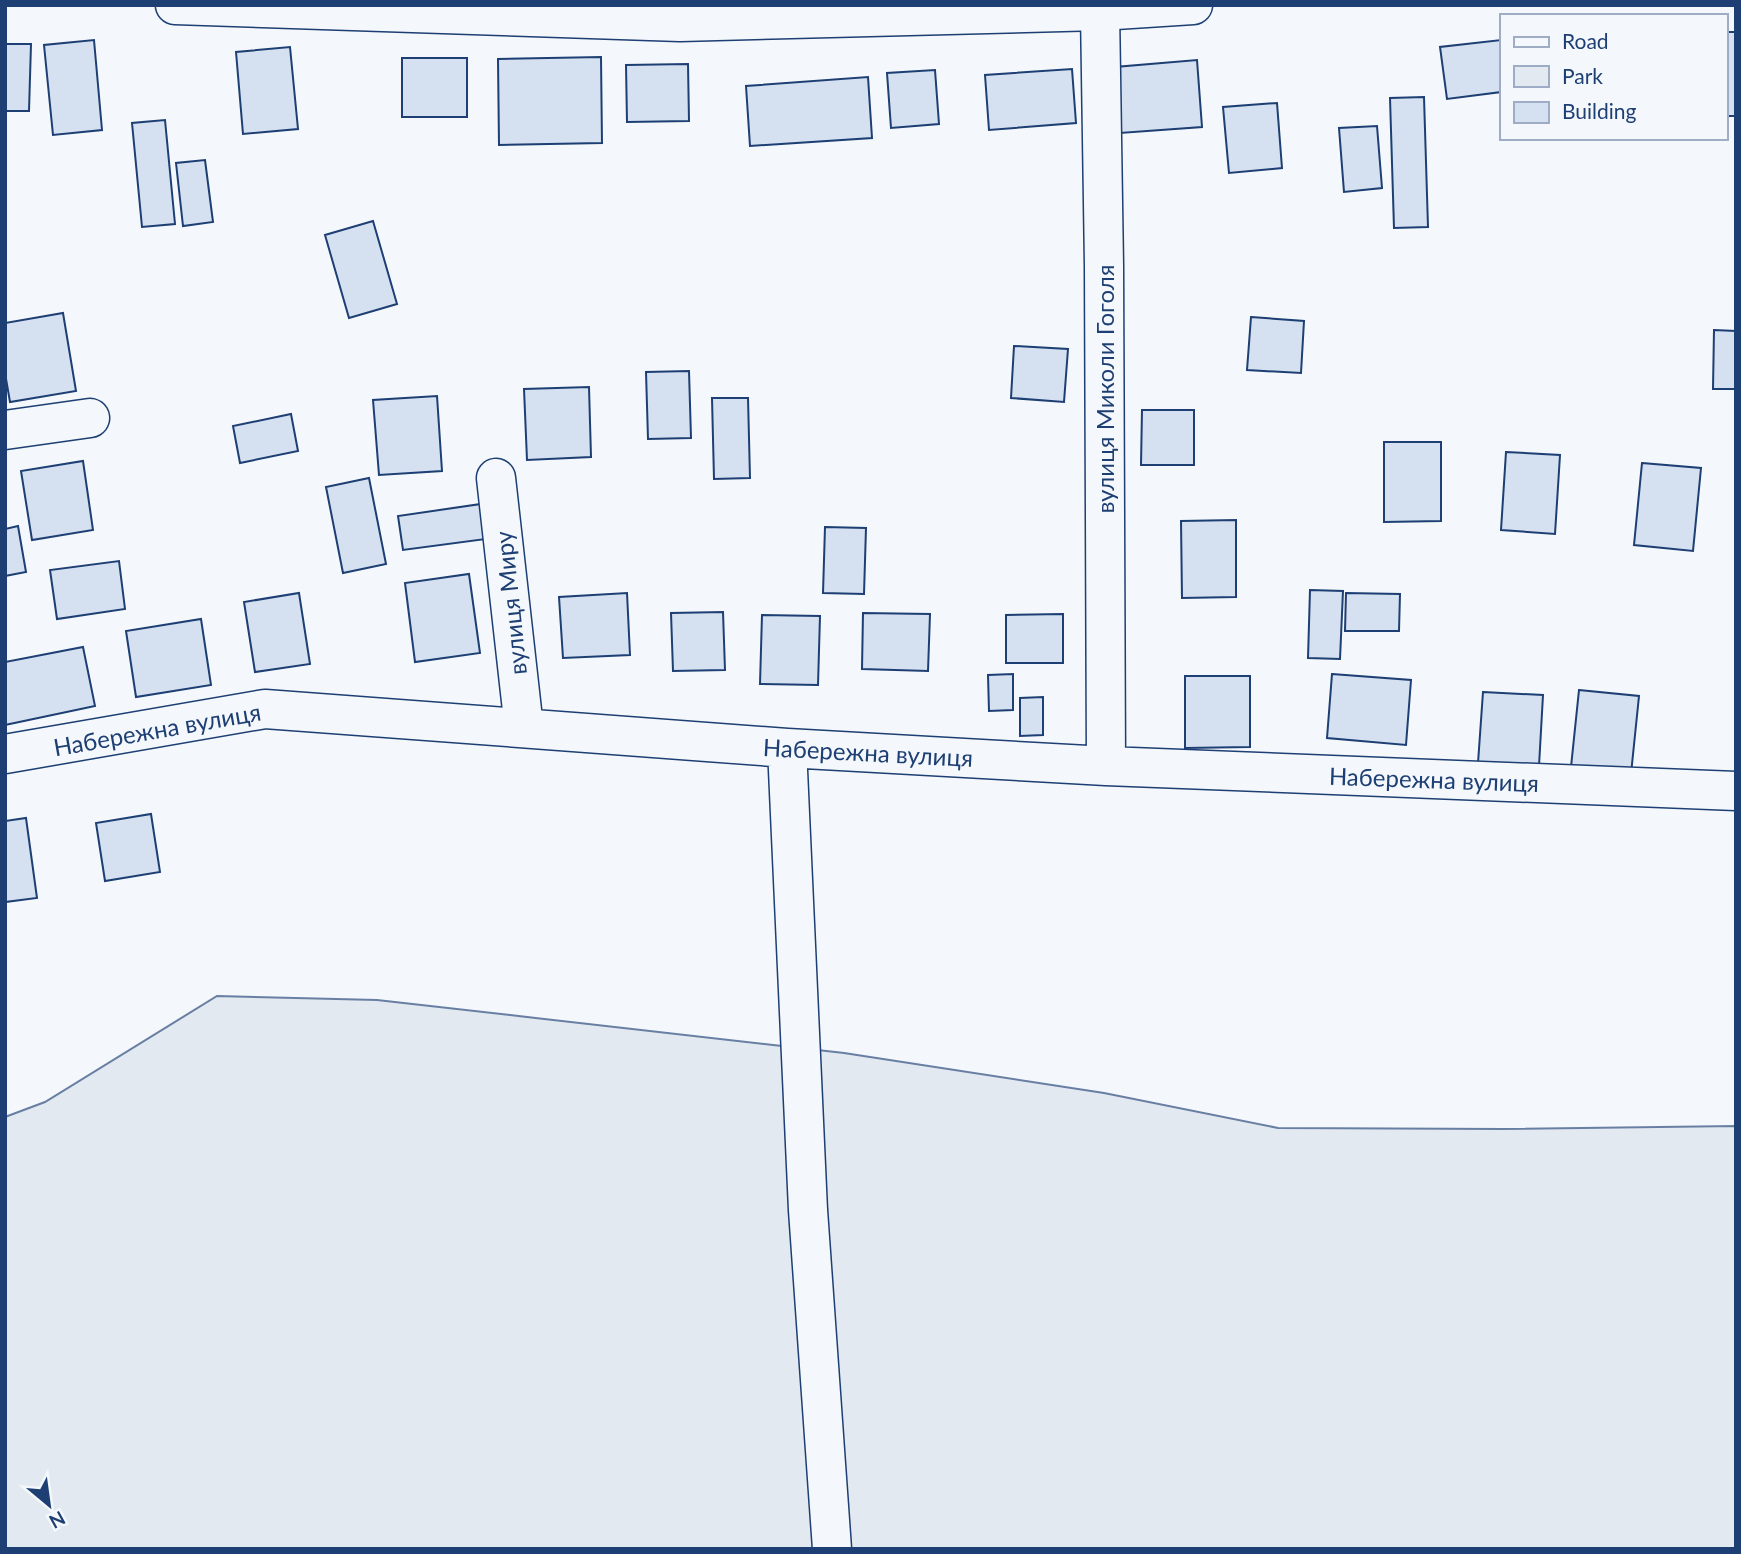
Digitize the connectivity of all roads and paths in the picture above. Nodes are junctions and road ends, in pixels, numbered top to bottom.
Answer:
1 (175, 5) edge
2 (1193, 5) edge
3 (189, 6) edge
4 (1100, 11) junction
5 (90, 418) dead end
6 (5, 430) edge
7 (496, 478) dead end
8 (524, 729) junction
9 (787, 748) junction
10 (5, 754) edge
11 (1106, 766) junction
12 (1736, 791) edge
13 (832, 1549) edge

1 - 3 street
2 - 4 street
3 - 4 street
4 - 11 street, вулиця Миколи Гоголя
5 - 6 street
7 - 8 street, вулиця Миру
8 - 9 street, Набережна вулиця
8 - 10 street, Набережна вулиця
9 - 11 street, Набережна вулиця
9 - 13 street
11 - 12 street, Набережна вулиця

